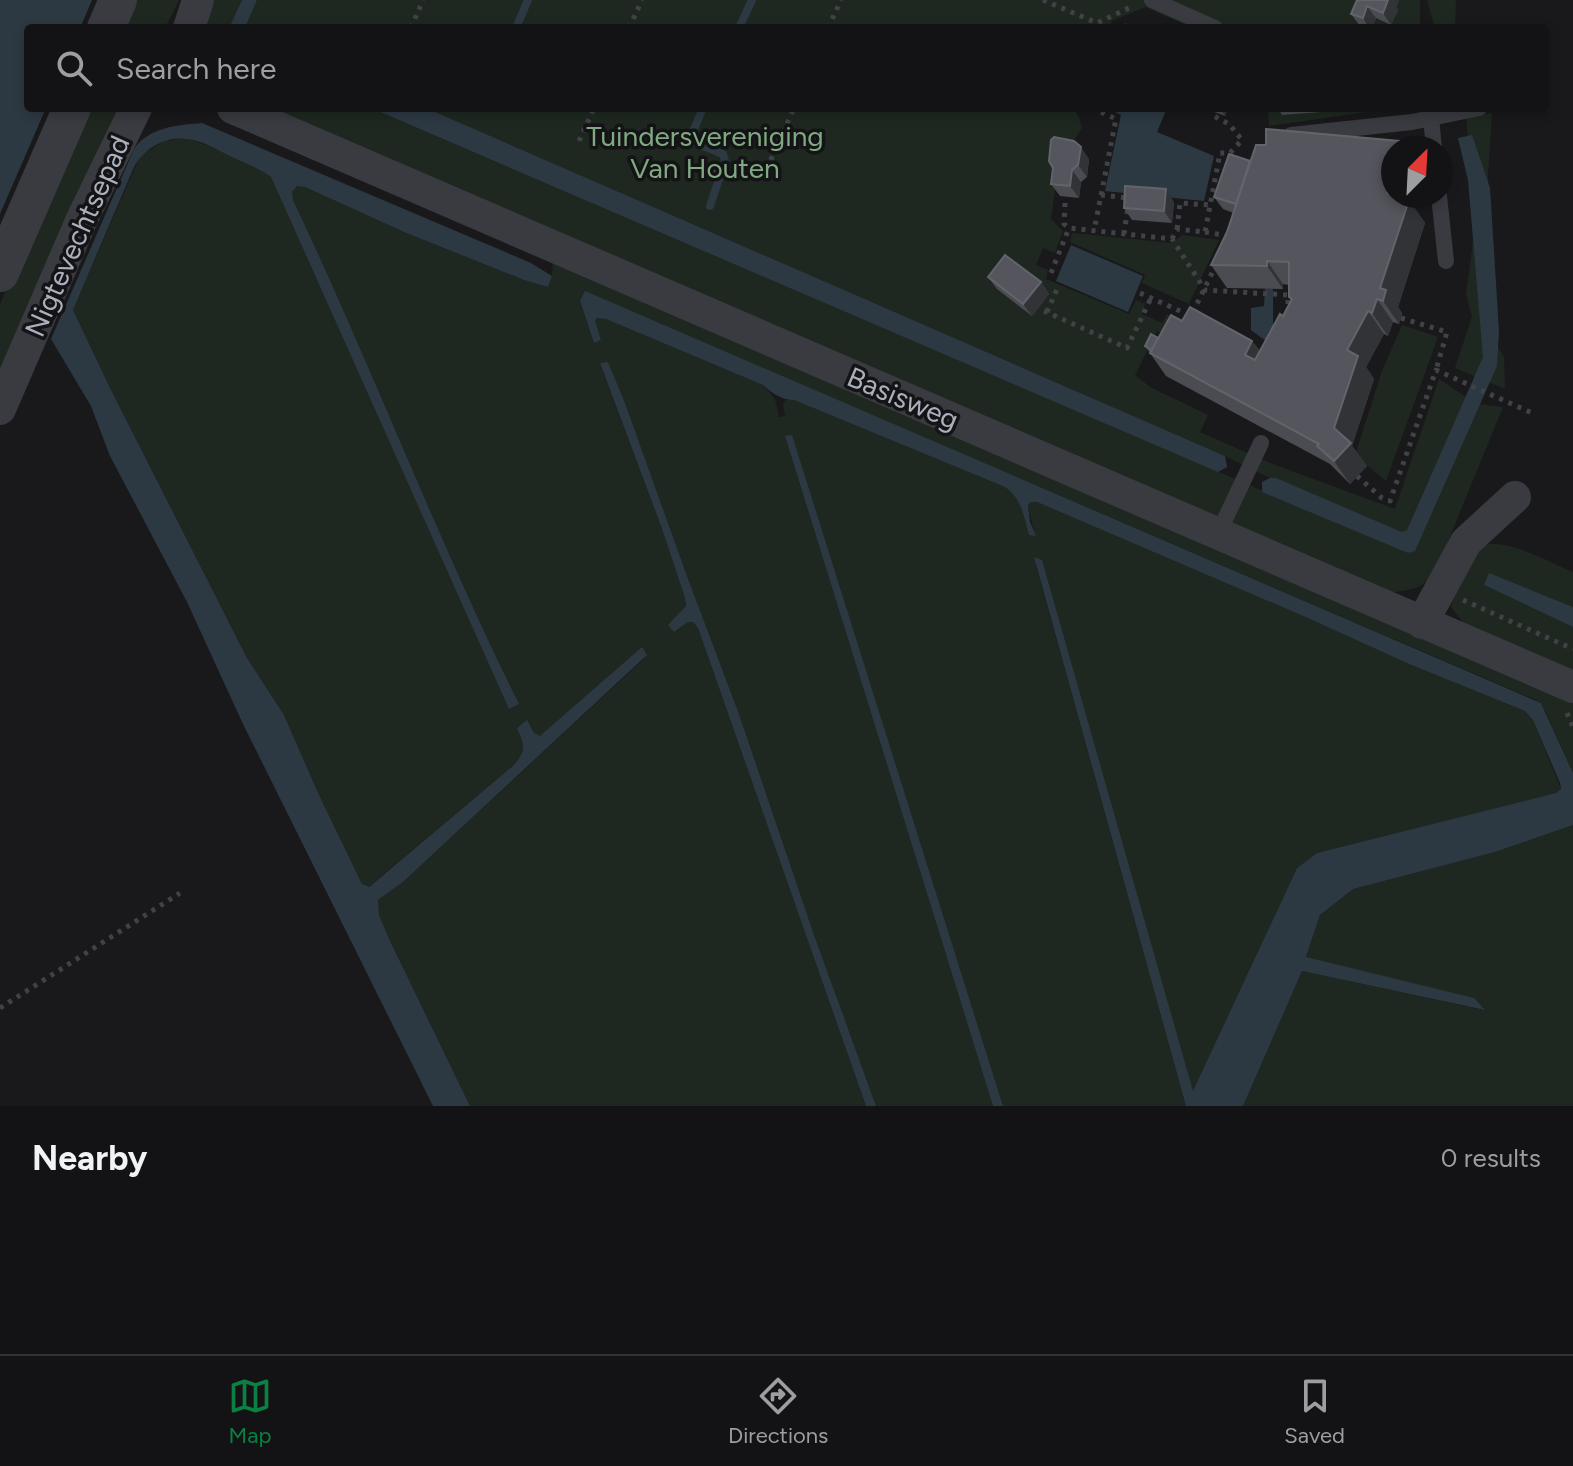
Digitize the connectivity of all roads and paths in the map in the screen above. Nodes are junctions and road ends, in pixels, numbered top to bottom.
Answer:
1 (118, 0) edge
2 (198, 0) edge
3 (423, 0) edge
4 (642, 0) edge
5 (841, 0) edge
6 (1043, 0) edge
7 (1152, 0) edge
8 (1134, 6) dead end
9 (108, 24) edge
10 (190, 24) edge
11 (413, 24) edge
12 (631, 24) edge
13 (830, 24) edge
14 (1206, 24) edge
15 (70, 112) edge
16 (134, 112) edge
17 (242, 112) edge
18 (592, 112) edge
19 (792, 112) edge
20 (1101, 112) edge
21 (1460, 112) edge
22 (1210, 114) dead end
23 (1431, 118) junction
24 (1285, 136) edge
25 (1433, 136) edge
26 (579, 141) dead end
27 (713, 171) dead end
28 (1214, 185) junction
29 (1227, 187) edge
30 (1101, 195) junction
31 (1065, 203) dead end
32 (1210, 205) junction
33 (1440, 208) edge
34 (1069, 228) junction
35 (1177, 229) junction
36 (1239, 230) edge
37 (1094, 231) junction
38 (1205, 232) junction
39 (1124, 234) junction
40 (1229, 235) junction
41 (1172, 239) junction
42 (1223, 249) edge
43 (1446, 261) dead end
44 (1217, 263) edge
45 (0, 273) edge
46 (1051, 273) dead end
47 (1057, 289) dead end
48 (1205, 290) junction
49 (1140, 293) dead end
50 (1151, 298) junction
51 (1401, 318) dead end
52 (1287, 320) edge
53 (1436, 370) junction
54 (0, 409) edge
55 (1532, 413) dead end
56 (1261, 443) dead end
57 (1357, 476) dead end
58 (1515, 497) dead end
59 (1218, 534) junction
60 (1440, 590) junction
61 (1422, 623) junction
62 (1573, 649) edge
63 (1573, 687) edge
64 (180, 893) dead end
65 (0, 1008) edge

1 - 9 street
2 - 10 street
3 - 11 path
4 - 12 path
5 - 13 path
6 - 8 path
7 - 14 lane
15 - 45 street
16 - 54 street, Nigtevechtsepad
17 - 59 street, Basisweg
18 - 26 path
19 - 27 path
20 - 30 path
21 - 23 lane
22 - 28 path
23 - 24 lane
23 - 25 lane
28 - 29 path
28 - 32 path
30 - 37 path
30 - 39 path
31 - 34 path
32 - 35 path
32 - 38 path
33 - 43 lane
34 - 37 path
34 - 46 path
35 - 38 path
35 - 41 path
36 - 40 path
37 - 39 path
38 - 40 path
39 - 41 path
40 - 42 path
41 - 48 path
44 - 48 path
47 - 50 path
48 - 50 path
48 - 52 path
49 - 50 path
51 - 53 path
53 - 55 path
53 - 57 path
56 - 59 lane
58 - 60 street
59 - 61 street, Basisweg
60 - 61 street
60 - 62 path
61 - 63 street, Basisweg
64 - 65 path

